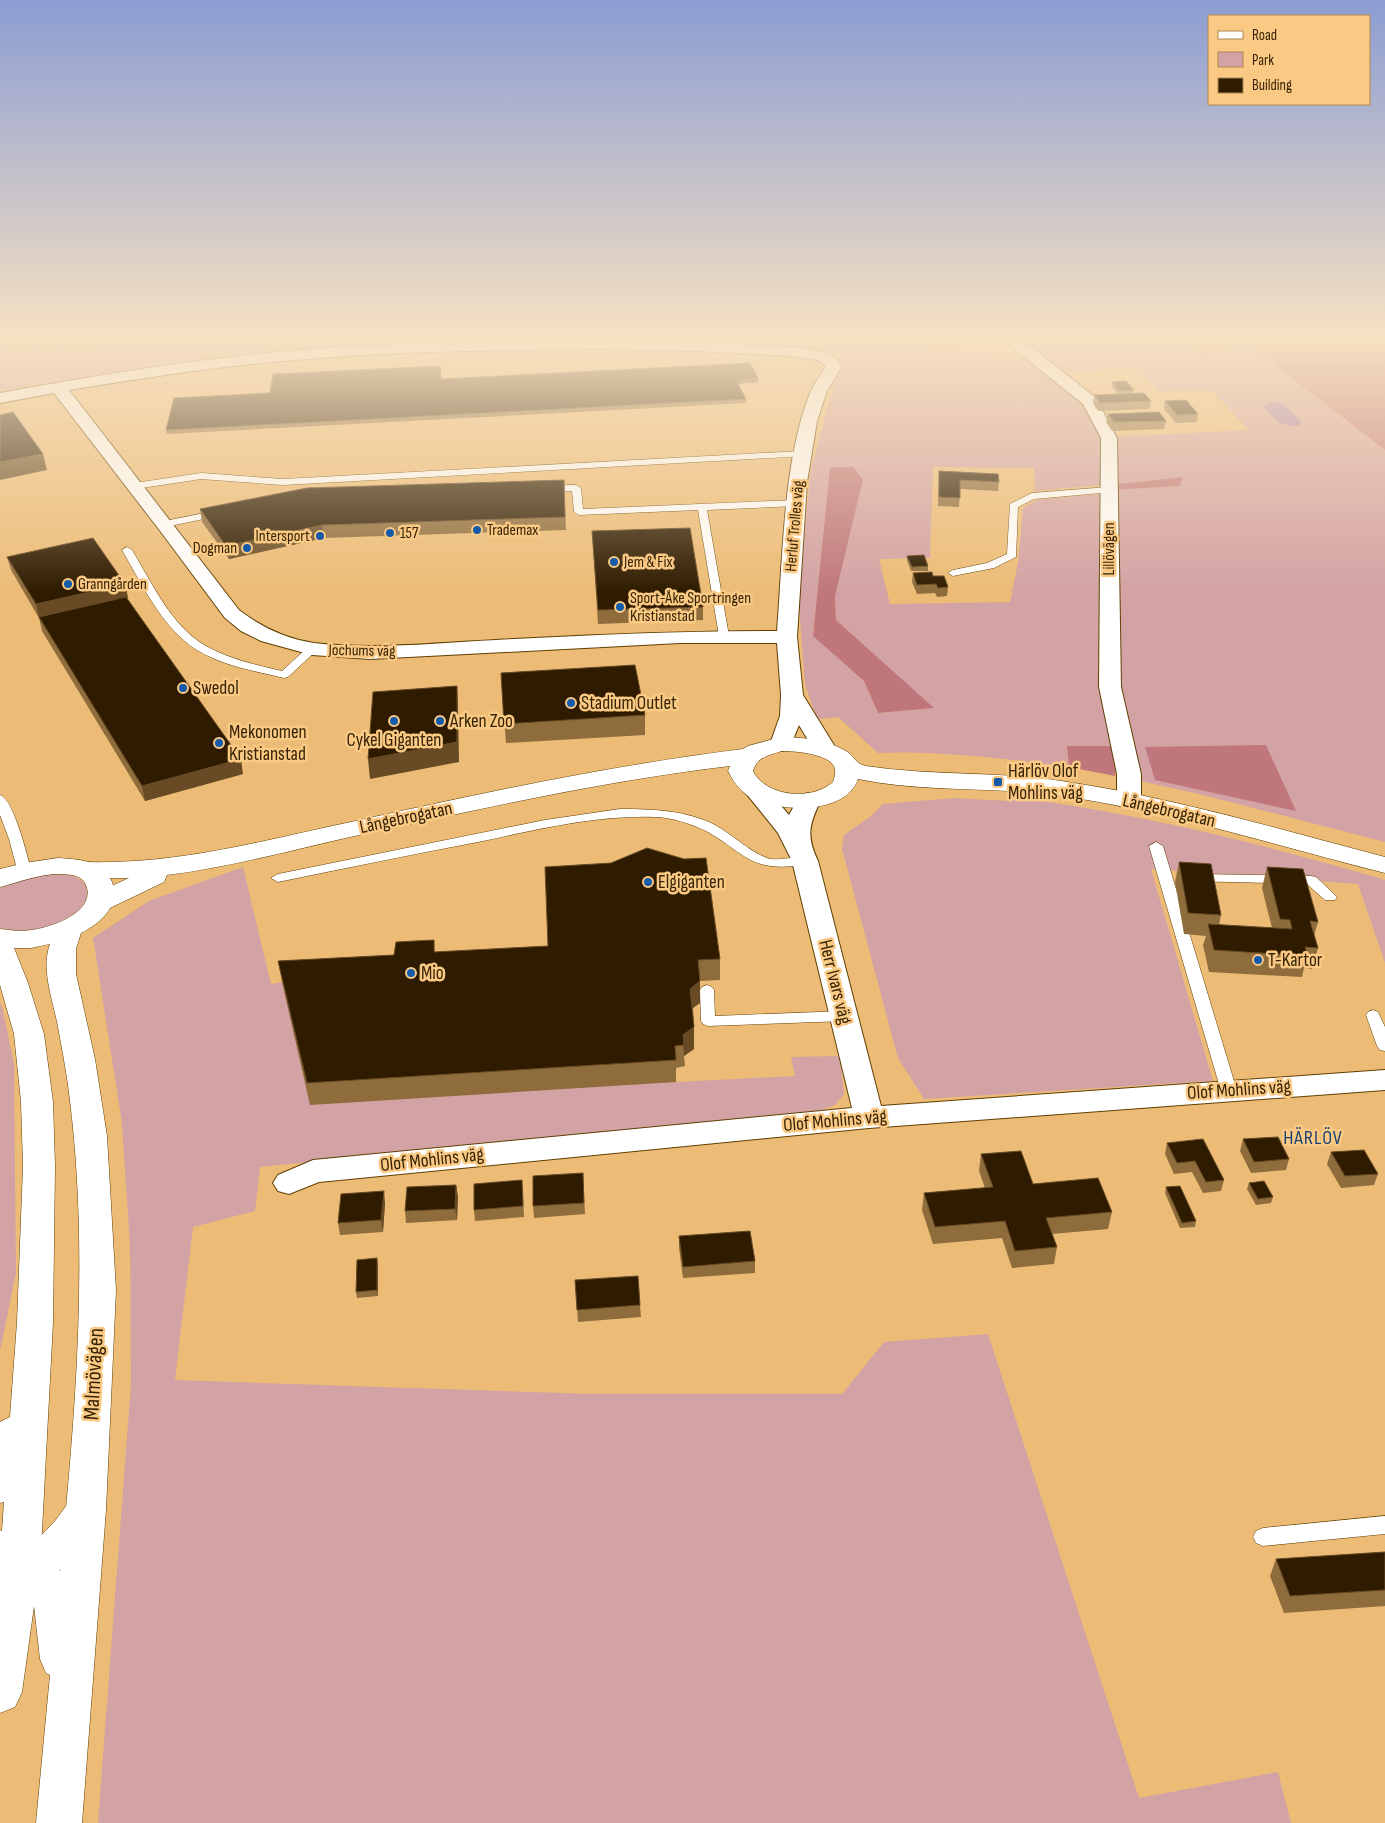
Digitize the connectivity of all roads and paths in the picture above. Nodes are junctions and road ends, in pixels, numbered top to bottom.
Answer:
1 (85, 422) edge
2 (809, 422) edge
3 (1101, 422) edge
4 (803, 454) junction
5 (135, 486) junction
6 (537, 489) edge
7 (1109, 490) junction
8 (796, 503) junction
9 (702, 507) junction
10 (230, 511) edge
11 (165, 524) junction
12 (127, 550) dead end
13 (953, 572) dead end
14 (724, 636) junction
15 (787, 637) junction
16 (312, 649) junction
17 (792, 694) junction
18 (781, 744) junction
19 (825, 750) junction
20 (749, 756) junction
21 (847, 769) junction
22 (608, 777) junction
23 (950, 782) junction
24 (751, 788) junction
25 (819, 798) junction
26 (0, 799) edge
27 (1129, 801) junction
28 (1156, 846) dead end
29 (802, 854) junction
30 (204, 860) junction
31 (1385, 865) edge
32 (85, 870) junction
33 (12, 874) edge
34 (1164, 877) junction
35 (278, 878) dead end
36 (1330, 898) dead end
37 (100, 902) junction
38 (69, 928) junction
39 (0, 938) edge
40 (0, 948) edge
41 (707, 990) dead end
42 (1372, 1015) dead end
43 (844, 1016) junction
44 (1385, 1046) edge
45 (1385, 1080) edge
46 (1229, 1091) junction
47 (869, 1117) junction
48 (289, 1183) dead end
49 (35, 1322) junction
50 (0, 1486) edge
51 (86, 1510) junction
52 (1385, 1525) edge
53 (1263, 1537) dead end
54 (14, 1567) edge
55 (0, 1692) edge
56 (67, 1737) junction
57 (59, 1823) edge

1 - 5 street, Jochums väg
2 - 4 street, Herluf Trolles väg
3 - 7 street, Lillövägen
4 - 5 lane
4 - 8 street, Herluf Trolles väg
5 - 11 street, Jochums väg
6 - 9 lane
7 - 13 lane
7 - 27 street, Lillövägen
8 - 9 lane
8 - 15 street, Herluf Trolles väg
9 - 14 lane
10 - 11 lane
11 - 16 street, Jochums väg
12 - 16 lane
14 - 15 street, Jochums väg
14 - 16 street, Jochums väg
15 - 17 street, Herluf Trolles väg
17 - 18 street, Herluf Trolles väg
17 - 19 street, Herluf Trolles väg
18 - 19 main road, Långebrogatan
18 - 20 main road, Långebrogatan
19 - 21 main road
20 - 22 main road, Långebrogatan
20 - 24 main road
21 - 23 main road, Långebrogatan
21 - 25 main road
22 - 24 main road, Långebrogatan
22 - 30 main road, Långebrogatan
23 - 25 main road, Långebrogatan
23 - 27 main road, Långebrogatan
24 - 25 main road, Långebrogatan
24 - 29 street, Herr Ivars väg
25 - 29 street, Herr Ivars väg
26 - 33 lane
27 - 31 main road, Långebrogatan
28 - 34 lane
29 - 35 lane
29 - 43 street, Herr Ivars väg
30 - 32 main road, Långebrogatan
30 - 37 main road, Långebrogatan
32 - 33 main road, Långebrogatan
32 - 37 main road
34 - 36 lane
34 - 46 lane
37 - 38 main road, Långebrogatan
38 - 39 main road, Långebrogatan
38 - 51 main road, Malmövägen
40 - 49 main road
41 - 43 lane
42 - 44 lane
43 - 47 street, Herr Ivars väg
45 - 46 street, Olof Mohlins väg
46 - 47 street, Olof Mohlins väg
47 - 48 street, Olof Mohlins väg
49 - 50 main road
49 - 54 main road
51 - 54 main road
51 - 56 main road, Malmövägen
52 - 53 lane
54 - 55 main road
54 - 56 main road
56 - 57 main road, Malmövägen

